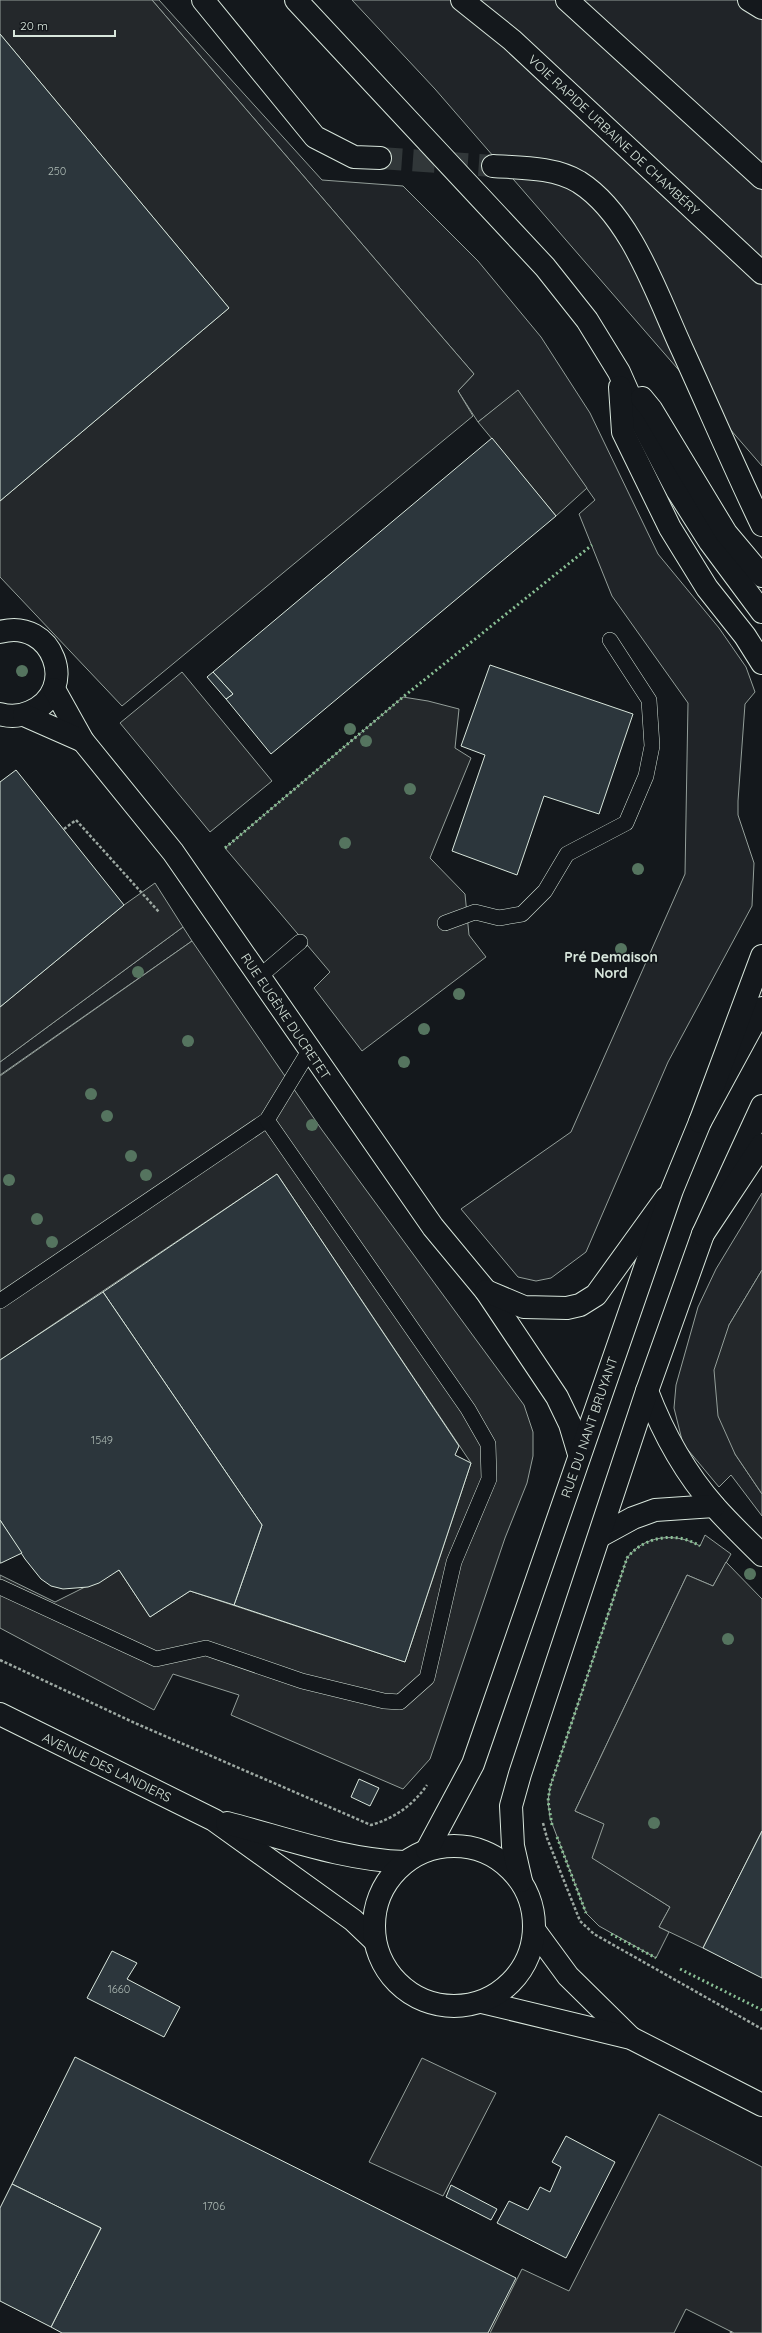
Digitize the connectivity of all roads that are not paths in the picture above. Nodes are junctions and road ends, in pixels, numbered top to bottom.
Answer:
1 (203, 0) edge
2 (296, 0) edge
3 (462, 0) edge
4 (567, 0) edge
5 (748, 0) edge
6 (762, 8) edge
7 (380, 158) tunnel mouth
8 (493, 166) tunnel mouth
9 (762, 178) edge
10 (762, 273) edge
11 (619, 372) junction
12 (762, 525) edge
13 (762, 576) edge
14 (762, 612) edge
15 (2, 630) edge
16 (610, 640) dead end
17 (762, 663) edge
18 (54, 689) junction
19 (0, 714) edge
20 (24, 715) junction
21 (83, 741) junction
22 (445, 923) dead end
23 (300, 942) dead end
24 (762, 956) edge
25 (259, 977) junction
26 (762, 1008) edge
27 (310, 1051) junction
28 (762, 1106) edge
29 (267, 1120) junction
30 (700, 1122) junction
31 (762, 1145) edge
32 (672, 1190) junction
33 (703, 1234) junction
34 (486, 1291) junction
35 (0, 1301) edge
36 (647, 1391) junction
37 (579, 1454) junction
38 (714, 1506) junction
39 (600, 1536) junction
40 (762, 1555) edge
41 (0, 1587) edge
42 (0, 1714) edge
43 (214, 1820) junction
44 (427, 1850) junction
45 (405, 1862) junction
46 (521, 1881) junction
47 (534, 1931) junction
48 (374, 1940) junction
49 (482, 2002) junction
50 (631, 2038) junction
51 (762, 2104) edge

1 - 7 main road
2 - 11 main road
3 - 10 main road, VOIE RAPIDE URBAINE DE CHAMBÉRY
4 - 9 main road
5 - 6 main road
8 - 12 main road
11 - 13 main road
11 - 14 main road
11 - 17 main road
15 - 18 main road
16 - 22 lane
18 - 20 main road
18 - 21 main road, RUE EUGÈNE DUCRETET
19 - 20 main road
20 - 21 main road, RUE EUGÈNE DUCRETET
21 - 25 main road, RUE EUGÈNE DUCRETET
23 - 25 lane
24 - 30 main road
25 - 27 main road, RUE EUGÈNE DUCRETET
26 - 30 main road, RUE DU NANT BRUYANT
27 - 29 lane
27 - 34 main road, RUE EUGÈNE DUCRETET
28 - 33 main road
29 - 35 lane
29 - 41 lane
30 - 32 main road, RUE DU NANT BRUYANT
31 - 33 main road
32 - 34 main road, RUE EUGÈNE DUCRETET
32 - 37 main road, RUE DU NANT BRUYANT
33 - 36 main road
34 - 37 main road, RUE EUGÈNE DUCRETET
36 - 38 main road
36 - 39 main road
37 - 44 main road, RUE DU NANT BRUYANT
38 - 39 main road
38 - 40 main road
39 - 46 main road
42 - 43 main road, AVENUE DES LANDIERS
43 - 45 main road, AVENUE DES LANDIERS
43 - 48 main road, AVENUE DES LANDIERS
44 - 45 main road
44 - 46 main road
45 - 48 main road
46 - 47 main road
47 - 49 main road
47 - 50 main road
48 - 49 main road
49 - 50 main road
50 - 51 main road

